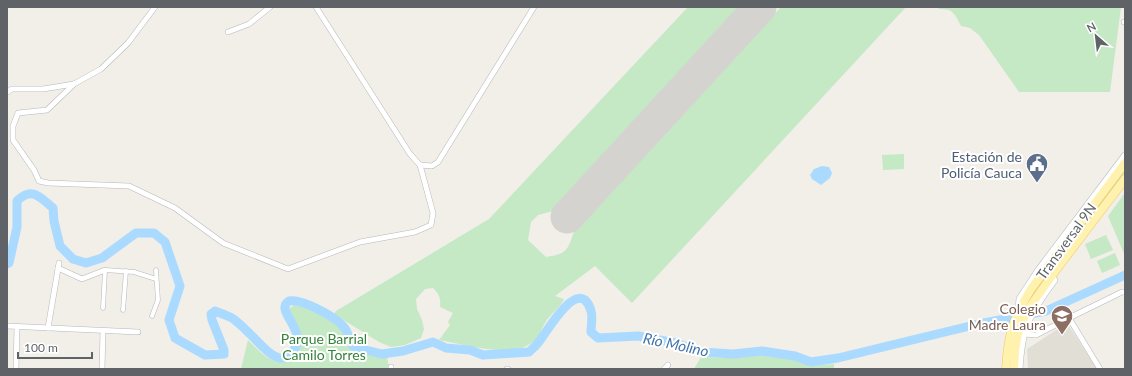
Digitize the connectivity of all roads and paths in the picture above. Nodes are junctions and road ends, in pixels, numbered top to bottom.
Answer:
1 (155, 7) edge
2 (270, 7) edge
3 (316, 7) edge
4 (534, 7) edge
5 (228, 32) dead end
6 (74, 84) junction
7 (7, 92) edge
8 (1125, 156) edge
9 (1125, 163) edge
10 (420, 166) junction
11 (1125, 179) edge
12 (1125, 186) edge
13 (1079, 245) junction
14 (1071, 250) junction
15 (105, 270) junction
16 (156, 270) dead end
17 (126, 271) junction
18 (156, 279) junction
19 (1123, 292) edge
20 (1125, 297) edge
21 (103, 308) dead end
22 (123, 310) dead end
23 (1019, 310) junction
24 (1031, 310) junction
25 (152, 316) dead end
26 (1069, 318) junction
27 (1020, 324) junction
28 (7, 326) edge
29 (17, 327) junction
30 (48, 328) junction
31 (103, 331) junction
32 (138, 332) dead end
33 (1024, 334) junction
34 (16, 369) edge
35 (102, 369) edge
36 (1006, 369) edge
37 (1014, 369) edge
38 (1020, 369) edge
39 (1100, 369) edge

1 - 6 street
2 - 5 street
3 - 10 street
4 - 10 street
6 - 7 street
6 - 10 street
8 - 23 main road
9 - 23 main road, Transversal 9N
11 - 14 main road, Transversal 9N
12 - 13 main road, Transversal 9N
13 - 14 main road
13 - 24 main road, Transversal 9N
14 - 24 main road, Transversal 9N
15 - 17 street
15 - 21 street
15 - 30 street
16 - 18 street
17 - 18 street
17 - 22 street
18 - 25 street
19 - 20 street
19 - 26 street
23 - 27 main road, Transversal 9N
24 - 27 main road, Transversal 9N
26 - 33 street
26 - 39 street
27 - 33 main road
27 - 36 main road
27 - 37 main road
28 - 29 street
29 - 30 street
29 - 34 street
30 - 31 street
31 - 32 street
31 - 35 street
33 - 38 main road

